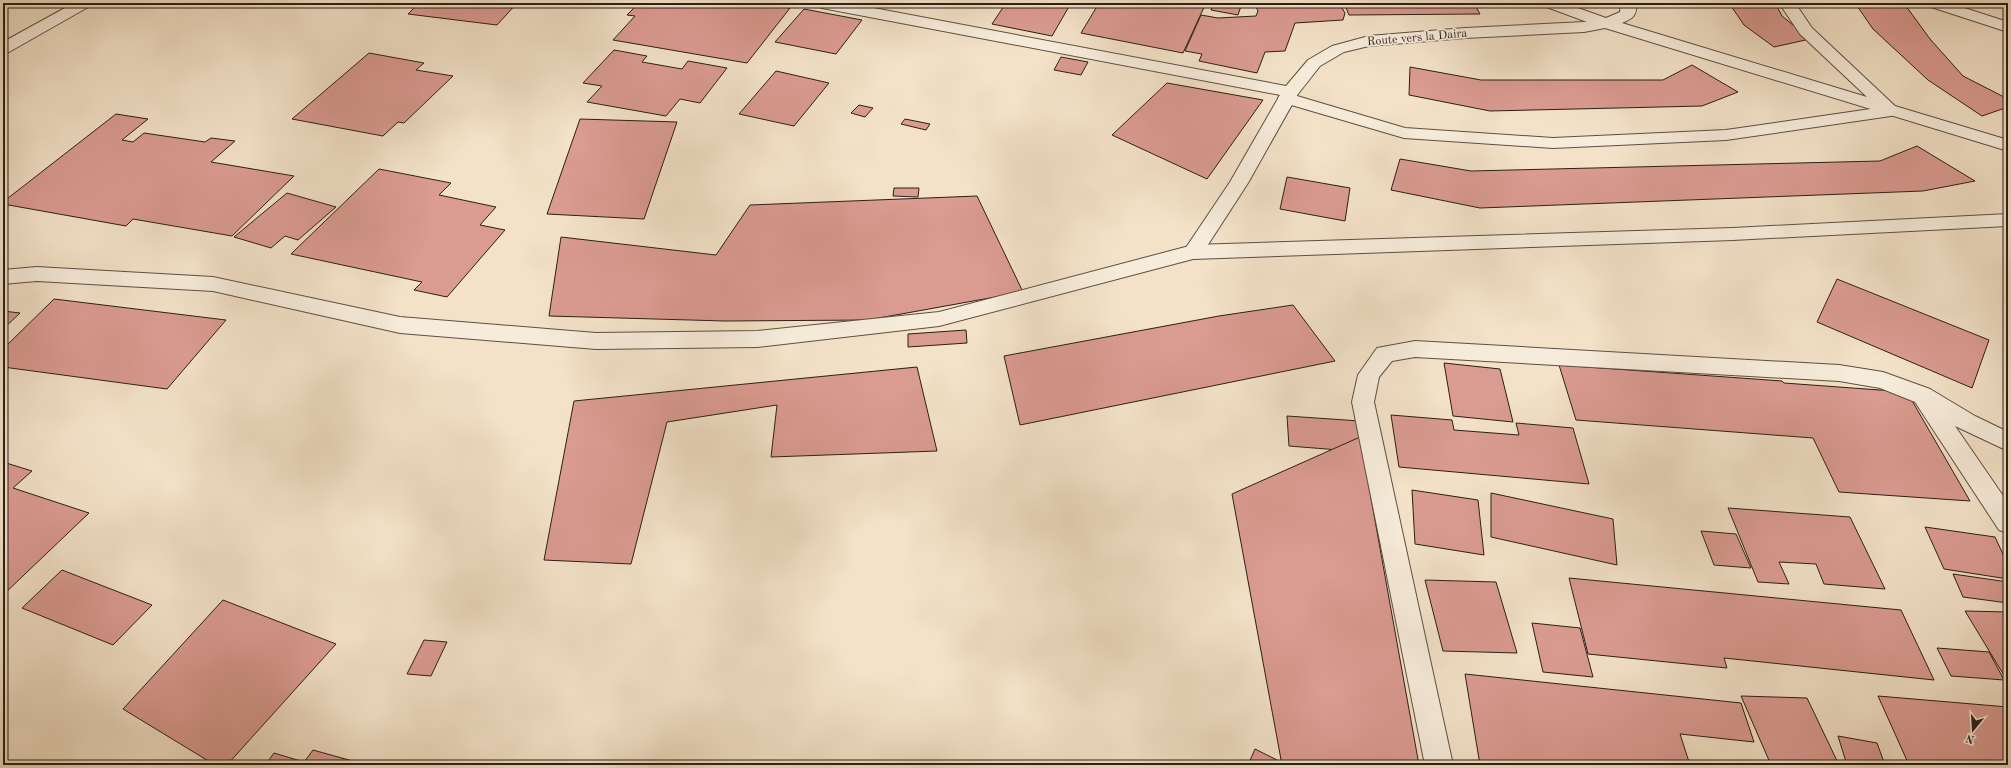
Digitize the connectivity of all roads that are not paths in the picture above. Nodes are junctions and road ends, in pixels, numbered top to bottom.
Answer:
1 (85, 3) edge
2 (822, 3) edge
3 (1549, 3) edge
4 (1786, 3) edge
5 (1933, 3) edge
6 (2008, 12) edge
7 (1966, 14) junction
8 (1630, 16) edge
9 (1606, 23) junction
10 (2008, 27) edge
11 (3, 49) edge
12 (1853, 75) junction
13 (1288, 95) junction
14 (1839, 95) junction
15 (1891, 111) junction
16 (2008, 146) edge
17 (2008, 220) edge
18 (1193, 252) junction
19 (3, 277) edge
20 (1922, 395) junction
21 (2008, 442) edge
22 (2008, 523) edge
23 (1439, 765) edge

1 - 11 street
2 - 13 street
3 - 9 street
4 - 12 street
5 - 7 street
6 - 7 street
7 - 10 street
8 - 9 street
8 - 14 street
9 - 13 street, Route vers la Daira
12 - 14 street
12 - 15 street
13 - 15 street
13 - 18 street, Route vers la Daira
14 - 15 street
15 - 16 street
17 - 18 street
18 - 19 street
20 - 21 street
20 - 22 street
20 - 23 street

